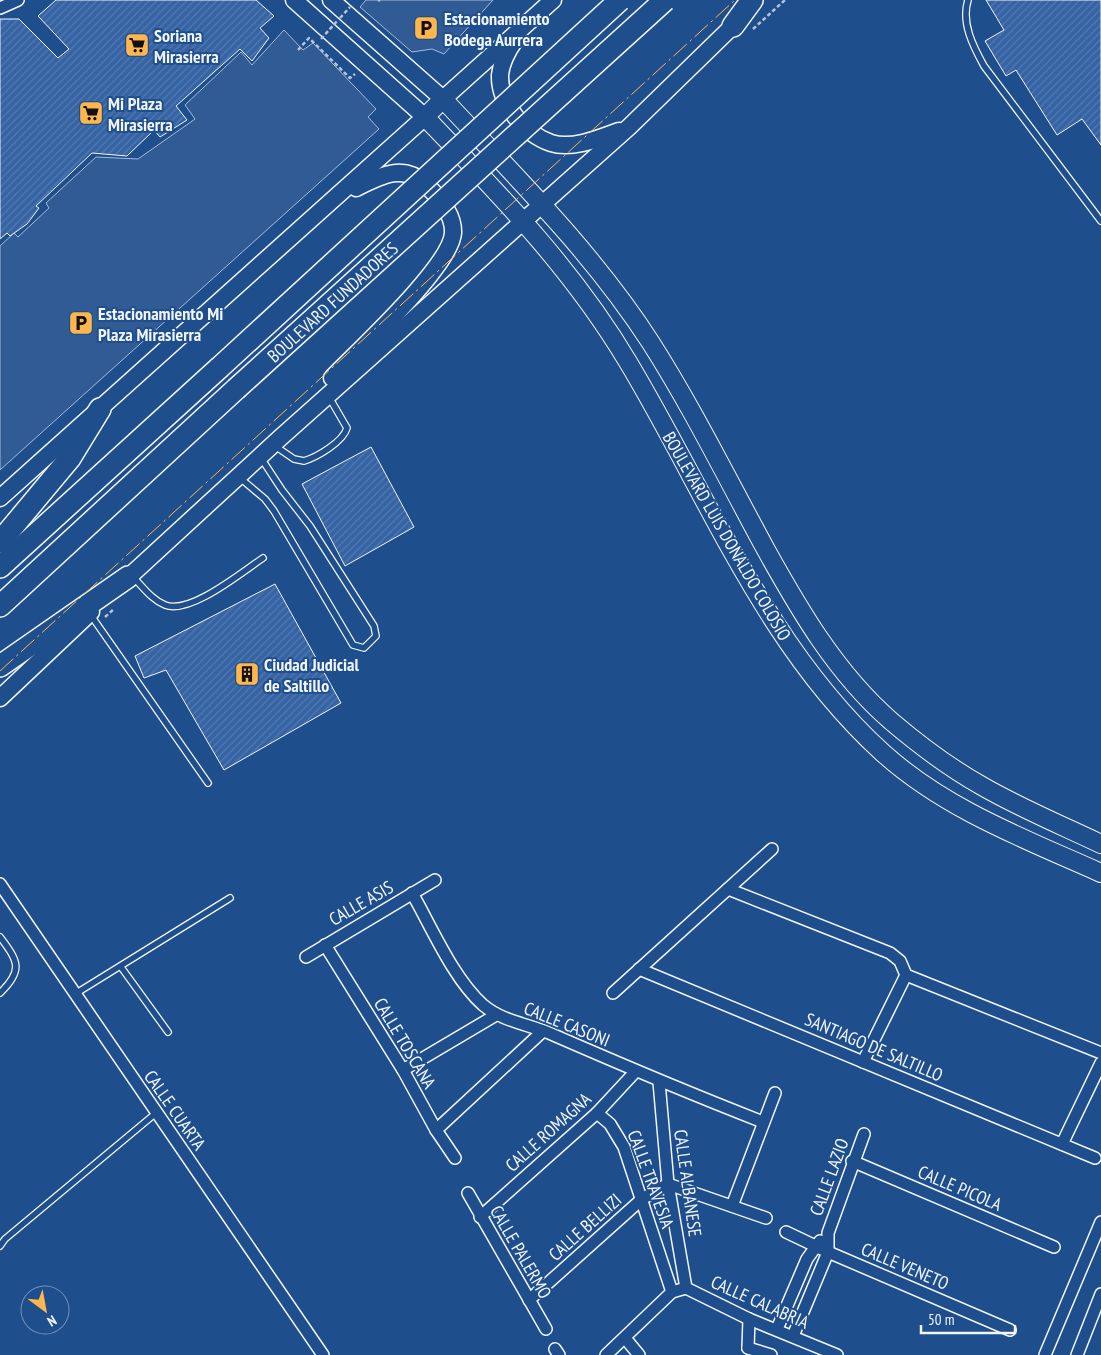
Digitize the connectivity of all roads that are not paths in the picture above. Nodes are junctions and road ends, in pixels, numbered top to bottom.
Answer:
1 (18, 0) edge
2 (294, 0) edge
3 (553, 0) edge
4 (620, 0) edge
5 (665, 0) edge
6 (752, 0) edge
7 (761, 0) edge
8 (968, 0) edge
9 (0, 8) edge
10 (336, 8) edge
11 (524, 26) junction
12 (733, 26) junction
13 (443, 99) junction
14 (425, 118) junction
15 (629, 127) junction
16 (338, 196) junction
17 (541, 204) junction
18 (524, 220) junction
19 (1101, 220) edge
20 (328, 395) junction
21 (100, 409) junction
22 (276, 441) junction
23 (260, 456) junction
24 (238, 477) junction
25 (0, 498) edge
26 (0, 542) edge
27 (263, 558) dead end
28 (0, 567) edge
29 (130, 576) junction
30 (0, 606) edge
31 (90, 613) junction
32 (0, 666) edge
33 (0, 698) edge
34 (208, 783) dead end
35 (1101, 844) edge
36 (772, 849) dead end
37 (1101, 873) edge
38 (435, 880) dead end
39 (0, 884) edge
40 (728, 889) junction
41 (412, 893) junction
42 (230, 898) dead end
43 (0, 937) edge
44 (325, 945) junction
45 (306, 956) dead end
46 (121, 967) junction
47 (639, 969) junction
48 (906, 975) junction
49 (0, 993) edge
50 (613, 993) dead end
51 (75, 994) junction
52 (496, 1015) junction
53 (544, 1031) junction
54 (168, 1032) dead end
55 (1101, 1053) edge
56 (863, 1062) junction
57 (1101, 1063) edge
58 (402, 1070) junction
59 (636, 1071) junction
60 (1098, 1078) edge
61 (659, 1082) junction
62 (775, 1093) dead end
63 (156, 1113) junction
64 (597, 1113) junction
65 (763, 1122) junction
66 (436, 1130) junction
67 (864, 1134) dead end
68 (1062, 1144) junction
69 (455, 1158) dead end
70 (1095, 1158) dead end
71 (852, 1162) junction
72 (668, 1184) junction
73 (468, 1193) dead end
74 (642, 1199) junction
75 (732, 1206) junction
76 (480, 1216) junction
77 (766, 1218) dead end
78 (1101, 1222) edge
79 (786, 1232) dead end
80 (828, 1233) junction
81 (0, 1246) edge
82 (815, 1246) junction
83 (1054, 1247) dead end
84 (828, 1252) junction
85 (686, 1288) junction
86 (672, 1292) junction
87 (1101, 1294) edge
88 (529, 1300) junction
89 (750, 1319) junction
90 (546, 1329) dead end
91 (777, 1329) junction
92 (1010, 1330) dead end
93 (793, 1336) junction
94 (625, 1338) junction
95 (743, 1352) edge
96 (324, 1355) edge
97 (606, 1355) edge
98 (639, 1355) edge
99 (771, 1355) edge
100 (835, 1355) edge
101 (1045, 1355) edge
102 (1077, 1355) edge

1 - 9 street
2 - 14 main road
3 - 11 main road
4 - 28 highway, BOULEVARD FUNDADORES, bridge
5 - 30 highway, BOULEVARD FUNDADORES, bridge
6 - 12 highway
7 - 12 main road
8 - 19 lane
10 - 13 main road
11 - 13 main road
11 - 15 main road
12 - 15 main road
13 - 14 main road
13 - 17 main road, BOULEVARD LUIS DONALDO COLOSIO
14 - 16 main road
14 - 18 main road, BOULEVARD LUIS DONALDO COLOSIO
15 - 17 main road
16 - 21 main road
16 - 22 main road
17 - 18 main road
17 - 35 main road, BOULEVARD LUIS DONALDO COLOSIO
18 - 20 main road
18 - 37 main road, BOULEVARD LUIS DONALDO COLOSIO
20 - 22 main road
20 - 22 lane
21 - 25 main road
21 - 26 highway
22 - 23 main road
23 - 24 main road
23 - 24 lane
24 - 29 main road
27 - 29 lane
29 - 31 main road
29 - 32 highway
31 - 33 main road
31 - 34 lane
36 - 40 street
38 - 41 street, CALLE ASIS
39 - 51 street, CALLE CUARTA
40 - 47 street
40 - 48 street
41 - 44 street, CALLE ASIS
41 - 52 street, CALLE CASONI
42 - 46 lane
43 - 49 lane
44 - 45 street, CALLE ASIS
44 - 58 street, CALLE TOSCANA
46 - 51 lane
46 - 54 lane
47 - 50 street
47 - 56 street, SANTIAGO DE SALTILLO
48 - 55 street
48 - 56 street
51 - 63 street, CALLE CUARTA
52 - 53 street, CALLE CASONI
52 - 58 street
53 - 59 street, CALLE CASONI
53 - 66 street
56 - 68 street, SANTIAGO DE SALTILLO
57 - 60 street
58 - 66 street, CALLE TOSCANA
59 - 61 street, CALLE CASONI
59 - 64 street, CALLE ROMAGNA
60 - 68 street
61 - 65 street, CALLE CASONI
61 - 72 street, CALLE ALBANESE
62 - 65 street
63 - 81 lane
63 - 96 street, CALLE CUARTA
64 - 74 street, CALLE TRAVESIA
64 - 76 street, CALLE ROMAGNA
65 - 75 street
66 - 69 street, CALLE TOSCANA
67 - 71 street, CALLE LAZIO
68 - 70 street, SANTIAGO DE SALTILLO
71 - 80 street, CALLE LAZIO
71 - 83 street, CALLE PICOLA
72 - 74 street, CALLE BELLIZI
72 - 75 street
72 - 85 street, CALLE ALBANESE
73 - 76 street, CALLE PALERMO
74 - 86 street, CALLE TRAVESIA
74 - 88 street, CALLE BELLIZI
75 - 77 street
76 - 88 street, CALLE PALERMO
78 - 101 street
79 - 82 street, CALLE VENETO
80 - 82 street, CALLE LAZIO
80 - 84 street, CALLE LAZIO
82 - 84 street, CALLE VENETO
82 - 91 street, CALLE LAZIO
84 - 92 street, CALLE VENETO
84 - 93 street, CALLE LAZIO
85 - 86 street, CALLE CALABRIA
85 - 89 street, CALLE CALABRIA
86 - 94 street
87 - 102 street
88 - 90 street, CALLE PALERMO
89 - 91 street, CALLE CALABRIA
89 - 95 street
91 - 93 street, CALLE CALABRIA
93 - 100 street, CALLE CALABRIA
94 - 97 street
94 - 98 street
95 - 99 street

